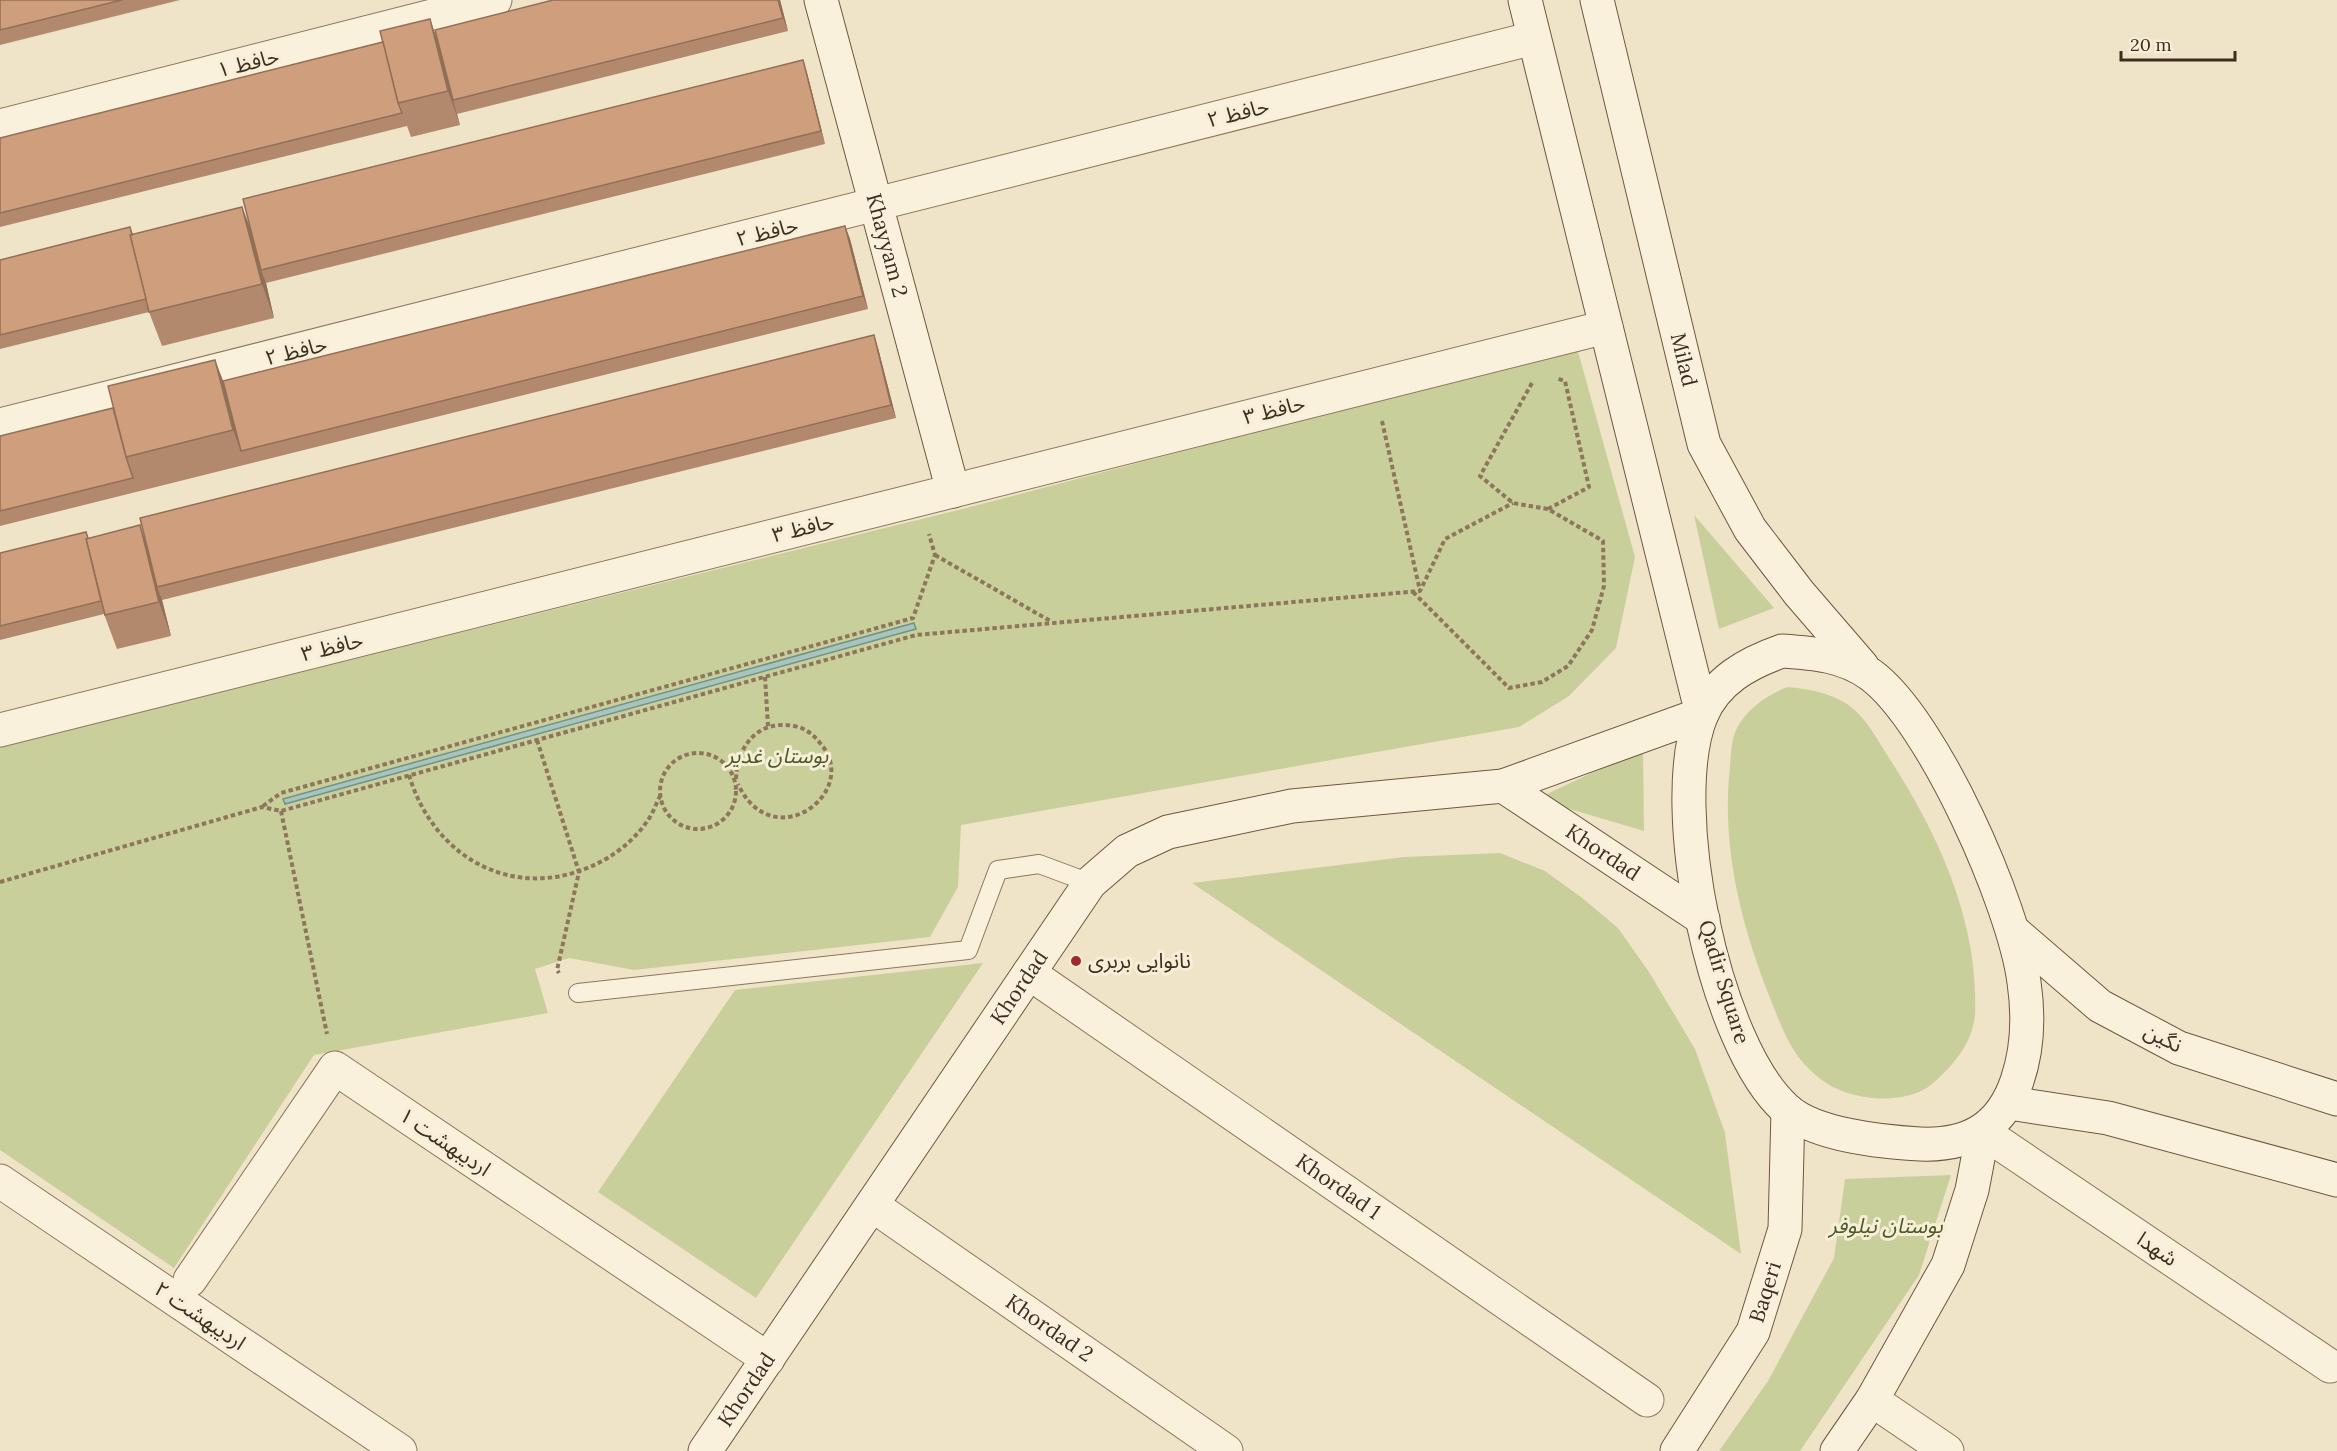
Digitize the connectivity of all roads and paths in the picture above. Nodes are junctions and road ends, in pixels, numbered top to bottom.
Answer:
1 (495, 0) edge
2 (821, 0) edge
3 (1525, 0) edge
4 (1597, 0) edge
5 (1534, 38) junction
6 (0, 126) edge
7 (875, 204) junction
8 (1606, 327) junction
9 (1550, 376) dead end
10 (1541, 380) dead end
11 (1374, 385) junction
12 (0, 425) edge
13 (952, 491) junction
14 (919, 499) junction
15 (1513, 503) junction
16 (1548, 509) junction
17 (935, 555) junction
18 (1420, 591) junction
19 (1413, 592) junction
20 (1054, 623) junction
21 (1870, 674) junction
22 (765, 677) junction
23 (1702, 714) junction
24 (768, 726) junction
25 (0, 730) edge
26 (537, 740) junction
27 (409, 775) junction
28 (736, 779) junction
29 (738, 784) junction
30 (1503, 786) junction
31 (660, 796) junction
32 (262, 807) junction
33 (281, 811) junction
34 (579, 872) junction
35 (0, 882) edge
36 (1090, 883) junction
37 (1703, 919) junction
38 (2013, 931) junction
39 (1029, 974) junction
40 (578, 993) joint
41 (335, 1068) junction
42 (2337, 1099) edge
43 (2009, 1103) junction
44 (1788, 1112) junction
45 (1983, 1132) junction
46 (2337, 1180) edge
47 (0, 1181) edge
48 (872, 1205) junction
49 (190, 1281) dead end
50 (768, 1359) junction
51 (2331, 1366) dead end
52 (1647, 1400) dead end
53 (1872, 1400) junction
54 (715, 1447) edge
55 (400, 1451) edge
56 (1226, 1451) edge
57 (1677, 1451) edge
58 (1837, 1451) edge
59 (1947, 1451) edge

1 - 6 street, حافظ ۱
2 - 7 street, Khayyam 2
3 - 5 street
4 - 21 street, Milad
5 - 7 street, حافظ ۲
5 - 8 street
7 - 12 street, حافظ ۲
7 - 13 street, Khayyam 2
8 - 11 street, حافظ ۳
8 - 23 street
9 - 16 path
10 - 15 path
11 - 13 street, حافظ ۳
11 - 18 path
13 - 14 street, حافظ ۳
14 - 17 path
14 - 25 street, حافظ ۳
15 - 16 path
15 - 18 path
16 - 19 path
17 - 20 path
17 - 32 path
18 - 19 path
19 - 20 path
20 - 22 path
21 - 23 street, Qadir Square
21 - 38 street, Qadir Square
22 - 24 path
22 - 26 path
23 - 30 street, Khordad
23 - 37 street, Qadir Square
24 - 28 path
24 - 29 path
26 - 27 path
26 - 34 path
27 - 33 path
27 - 34 path
28 - 29 path
28 - 31 path
29 - 31 path
30 - 36 street, Khordad
30 - 37 street, Khordad
31 - 34 path
32 - 33 path
32 - 35 path
33 - 41 path
34 - 40 path
36 - 39 street, Khordad
36 - 40 lane
37 - 44 street, Qadir Square
38 - 42 street, نگین
38 - 43 street, Qadir Square
39 - 48 street, Khordad
39 - 52 street, Khordad 1
41 - 49 street
41 - 50 street, اردیبهشت ۱
43 - 45 street, Qadir Square
43 - 46 street
44 - 45 street, Qadir Square
44 - 57 street, Baqeri
45 - 51 street, شهدا
45 - 53 street
47 - 55 street, اردیبهشت ۲
48 - 50 street, Khordad
48 - 56 street, Khordad 2
50 - 54 street, Khordad
53 - 58 street
53 - 59 street

